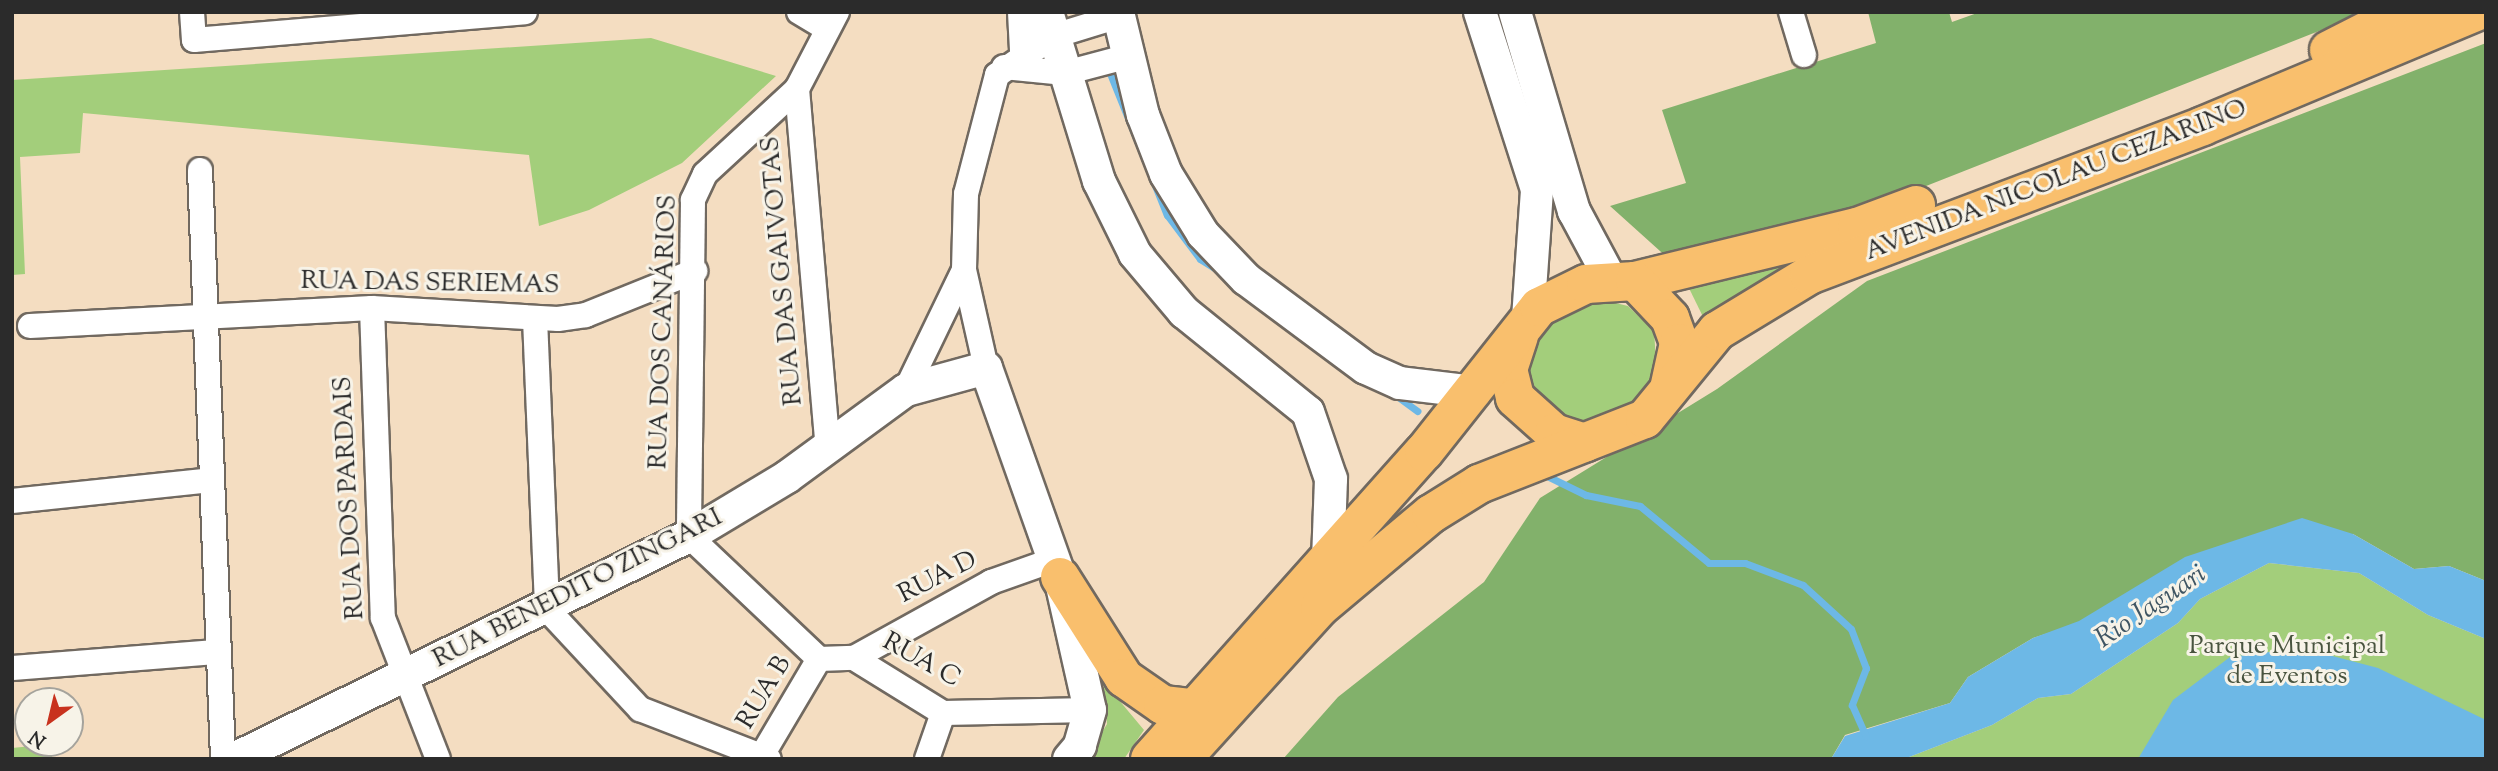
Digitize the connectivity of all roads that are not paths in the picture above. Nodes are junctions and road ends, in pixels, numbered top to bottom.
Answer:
1 (192, 12) edge
2 (525, 12) edge
3 (799, 12) edge
4 (1024, 12) edge
5 (1480, 12) edge
6 (1515, 12) edge
7 (1791, 12) edge
8 (2404, 12) edge
9 (2476, 12) edge
10 (1118, 14) edge
11 (832, 21) edge
12 (1050, 24) edge
13 (1804, 55) dead end
14 (1129, 56) junction
15 (1015, 59) junction
16 (1065, 73) junction
17 (1533, 76) junction
18 (1502, 86) junction
19 (797, 89) junction
20 (201, 170) dead end
21 (964, 270) junction
22 (695, 271) junction
23 (1623, 280) junction
24 (372, 308) junction
25 (202, 313) junction
26 (535, 318) junction
27 (1528, 318) junction
28 (30, 326) dead end
29 (986, 368) junction
30 (906, 390) junction
31 (1474, 392) junction
32 (1667, 395) junction
33 (1584, 443) junction
34 (828, 448) junction
35 (211, 480) junction
36 (12, 501) edge
37 (689, 536) junction
38 (1328, 558) junction
39 (1056, 568) junction
40 (547, 609) junction
41 (216, 652) junction
42 (854, 658) junction
43 (819, 659) junction
44 (12, 668) edge
45 (402, 678) junction
46 (1192, 708) junction
47 (1090, 710) junction
48 (943, 713) junction
49 (765, 758) edge
50 (223, 759) edge
51 (234, 759) edge
52 (438, 759) edge
53 (927, 759) edge
54 (1069, 759) edge
55 (1150, 759) edge
56 (1182, 759) edge

1 - 2 street
3 - 11 street
4 - 15 street
5 - 18 street
6 - 17 street
7 - 13 street
8 - 23 main road, AVENIDA NICOLAU CEZARINO
9 - 32 main road, AVENIDA NICOLAU CEZARINO
10 - 12 street
10 - 14 street
11 - 19 street
12 - 15 street
12 - 16 street
14 - 16 street
14 - 31 street
15 - 16 street
15 - 21 street
16 - 38 street
17 - 18 street
17 - 23 street
18 - 27 street
19 - 22 street, RUA DOS CANÁRIOS
19 - 34 street, RUA DAS GAIVOTAS
20 - 25 street
21 - 29 street
21 - 30 street
22 - 26 street, RUA DAS SERIEMAS
22 - 37 street, RUA DOS CANÁRIOS
23 - 27 main road
23 - 32 main road
24 - 25 street, RUA DAS SERIEMAS
24 - 26 street, RUA DAS SERIEMAS
24 - 45 street, RUA DOS PARDAIS
25 - 28 street, RUA DAS SERIEMAS
25 - 35 street
26 - 40 street
27 - 31 main road
27 - 33 main road
29 - 30 street
29 - 39 street
30 - 34 street, RUA BENEDITO ZINGARI
31 - 38 main road
32 - 33 main road
33 - 56 main road
34 - 37 street, RUA BENEDITO ZINGARI
35 - 36 street
35 - 41 street
37 - 40 street, RUA BENEDITO ZINGARI
37 - 43 street
38 - 46 main road
39 - 42 street, RUA D
39 - 46 main road
39 - 47 street
40 - 45 street, RUA BENEDITO ZINGARI
40 - 49 street
41 - 44 street
41 - 50 street
42 - 43 street, RUA C
42 - 48 street, RUA C
43 - 49 street, RUA B
45 - 51 street, RUA BENEDITO ZINGARI
45 - 52 street, RUA DOS PARDAIS
46 - 55 main road
47 - 48 street, RUA C
47 - 54 street
48 - 53 street

